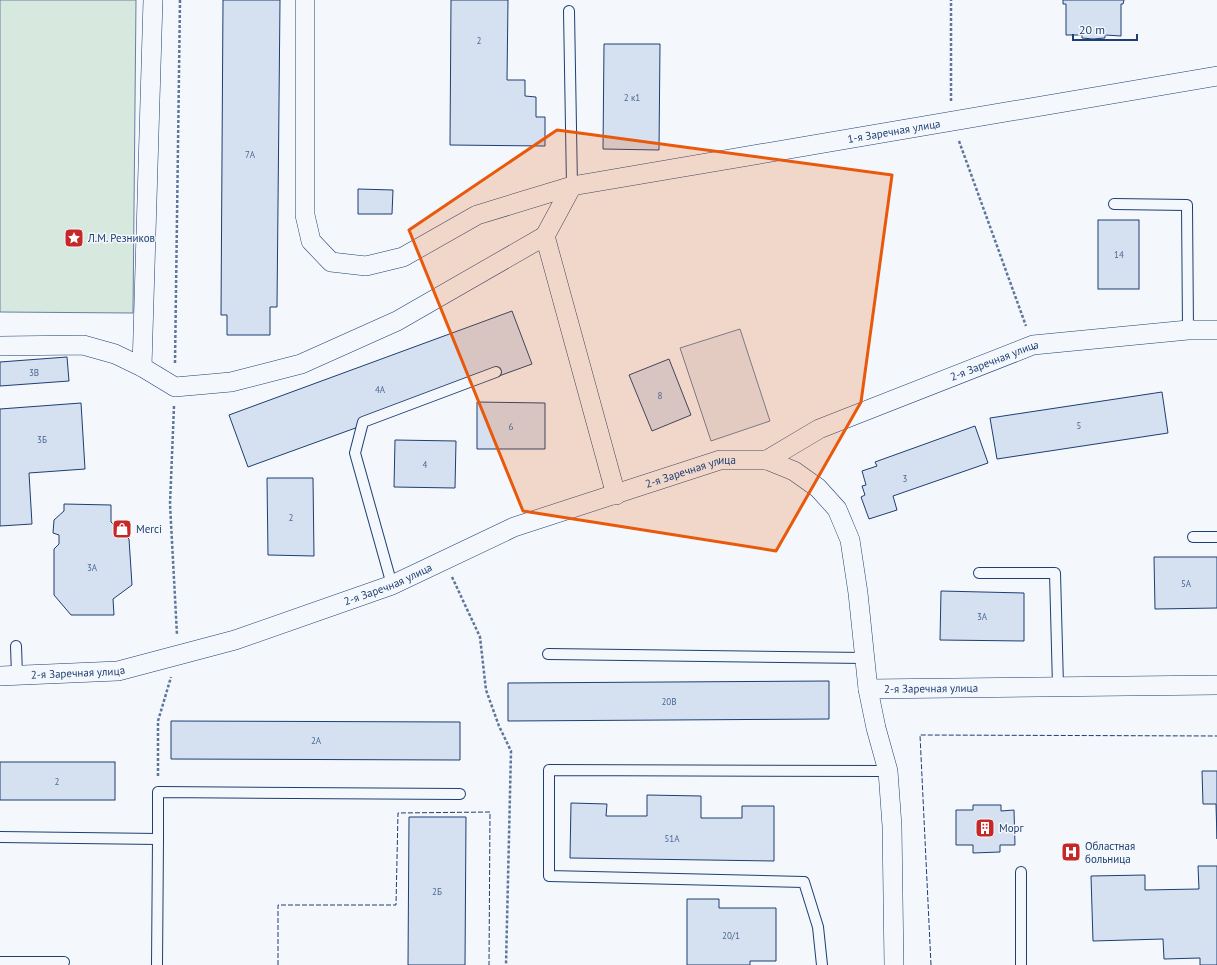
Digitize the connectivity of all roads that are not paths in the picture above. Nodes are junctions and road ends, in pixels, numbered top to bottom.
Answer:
1 (153, 0) edge
2 (305, 0) edge
3 (569, 11) dead end
4 (1217, 76) edge
5 (572, 186) junction
6 (1114, 204) dead end
7 (545, 236) junction
8 (1188, 330) junction
9 (1217, 330) edge
10 (0, 346) edge
11 (142, 368) junction
12 (496, 372) dead end
13 (767, 460) junction
14 (616, 495) junction
15 (1193, 537) dead end
16 (1217, 538) edge
17 (979, 573) dead end
18 (392, 585) junction
19 (16, 646) dead end
20 (548, 654) dead end
21 (866, 658) junction
22 (9, 675) edge
23 (1217, 685) edge
24 (1058, 686) junction
25 (868, 689) junction
26 (888, 771) junction
27 (460, 794) dead end
28 (0, 837) edge
29 (158, 839) junction
30 (1021, 872) dead end
31 (0, 962) edge
32 (64, 962) dead end
33 (157, 965) edge
34 (822, 965) edge
35 (894, 965) edge
36 (1021, 965) edge

1 - 11 street
2 - 5 street, 1-я Заречная улица
3 - 5 lane
4 - 5 street, 1-я Заречная улица
5 - 7 street
6 - 8 lane
7 - 11 street
7 - 14 street
8 - 9 street, 2-я Заречная улица
8 - 13 street, 2-я Заречная улица
10 - 11 street
12 - 18 lane
13 - 14 street, 2-я Заречная улица
13 - 21 street, 2-я Заречная улица
14 - 18 street, 2-я Заречная улица
15 - 16 lane
17 - 24 lane
18 - 22 street, 2-я Заречная улица
19 - 22 lane
20 - 21 lane
21 - 25 street, 2-я Заречная улица
23 - 24 street, 2-я Заречная улица
24 - 25 street, 2-я Заречная улица
25 - 26 street
26 - 34 lane
26 - 35 street
27 - 29 lane
28 - 29 lane
29 - 33 lane
30 - 36 lane
31 - 32 lane

